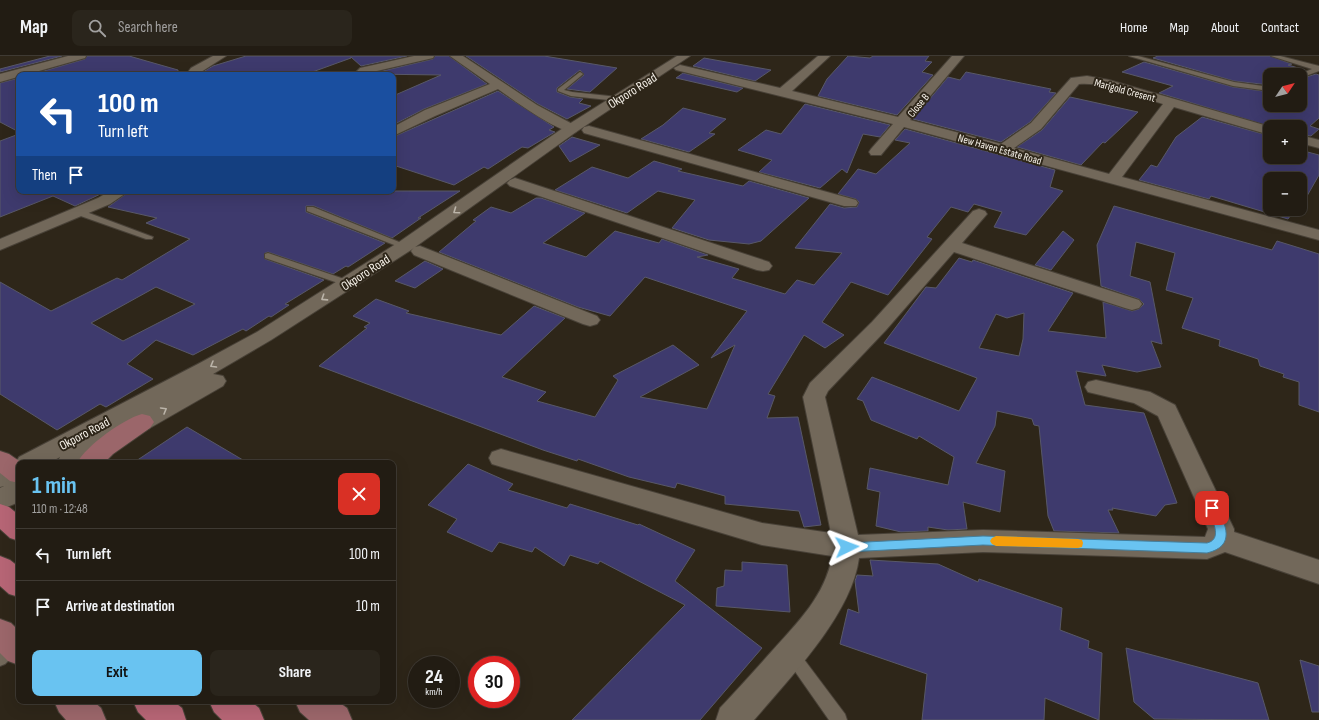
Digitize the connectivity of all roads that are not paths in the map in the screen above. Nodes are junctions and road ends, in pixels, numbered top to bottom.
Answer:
1 (81, 56) edge
2 (221, 56) edge
3 (429, 56) edge
4 (456, 56) edge
5 (698, 56) edge
6 (825, 56) edge
7 (958, 56) edge
8 (1132, 56) edge
9 (1274, 56) edge
10 (683, 62) edge
11 (1319, 68) edge
12 (22, 72) edge
13 (194, 72) edge
14 (362, 72) edge
15 (1307, 73) edge
16 (16, 74) edge
17 (580, 74) dead end
18 (0, 78) edge
19 (498, 85) junction
20 (1263, 89) edge
21 (784, 92) junction
22 (618, 99) junction
23 (1170, 102) junction
24 (904, 122) junction
25 (571, 129) junction
26 (1263, 129) edge
27 (396, 130) edge
28 (589, 130) junction
29 (1307, 141) edge
30 (1319, 144) edge
31 (1004, 149) junction
32 (876, 152) dead end
33 (1112, 180) junction
34 (515, 183) junction
35 (117, 194) edge
36 (850, 203) dead end
37 (310, 209) dead end
38 (78, 212) junction
39 (978, 214) dead end
40 (1319, 235) edge
41 (149, 237) dead end
42 (4, 239) edge
43 (950, 245) junction
44 (413, 248) junction
45 (268, 256) dead end
46 (763, 266) dead end
47 (348, 283) junction
48 (1132, 304) dead end
49 (590, 320) dead end
50 (1096, 387) dead end
51 (142, 422) junction
52 (501, 458) dead end
53 (36, 460) edge
54 (74, 460) edge
55 (92, 460) edge
56 (14, 472) edge
57 (0, 500) edge
58 (0, 514) edge
59 (16, 527) edge
60 (1220, 539) junction
61 (847, 547) junction
62 (0, 568) edge
63 (1319, 572) edge
64 (16, 582) edge
65 (790, 653) junction
66 (73, 704) edge
67 (152, 704) edge
68 (228, 704) edge
69 (315, 704) edge
70 (90, 720) edge
71 (170, 720) edge
72 (247, 720) edge
73 (336, 720) edge
74 (732, 720) edge
75 (839, 720) edge

1 - 12 street
2 - 13 street
3 - 14 street
4 - 19 street
5 - 10 street, Okporo Road
6 - 21 street
7 - 24 street, Close B
8 - 20 lane
9 - 11 lane
10 - 21 street, New Haven Estate Road
10 - 22 street, Okporo Road
10 - 28 street, Okporo Road
11 - 15 lane
16 - 18 street
17 - 22 lane
19 - 25 street
19 - 27 street
21 - 24 street, New Haven Estate Road
22 - 25 street, Okporo Road
23 - 26 street, Marigold Cresent
23 - 31 street, Marigold Cresent
23 - 33 street
24 - 31 street, New Haven Estate Road
24 - 32 street, Close B
25 -> 44 street, Okporo Road
28 - 34 street, Okporo Road
28 - 36 street
29 - 30 street
31 - 33 street, New Haven Estate Road
33 - 40 street, New Haven Estate Road
34 - 44 street, Okporo Road
34 - 46 street
35 - 38 street
37 - 44 lane
38 - 41 lane
38 - 42 street
39 - 43 street
43 - 48 street
43 - 61 street
44 - 47 street, Okporo Road
44 - 49 street
51 -> 44 street, Okporo Road
45 - 47 lane
47 -> 53 street, Okporo Road
50 - 60 street
51 - 54 street, Okporo Road
51 - 55 main road
52 - 61 street
56 - 57 street, Okporo Road
58 - 59 highway
60 - 61 street
60 - 63 street
61 - 65 street
62 - 64 highway
65 - 74 street
65 - 75 lane
66 - 70 main road
67 - 71 highway
68 - 72 highway
69 - 73 main road

